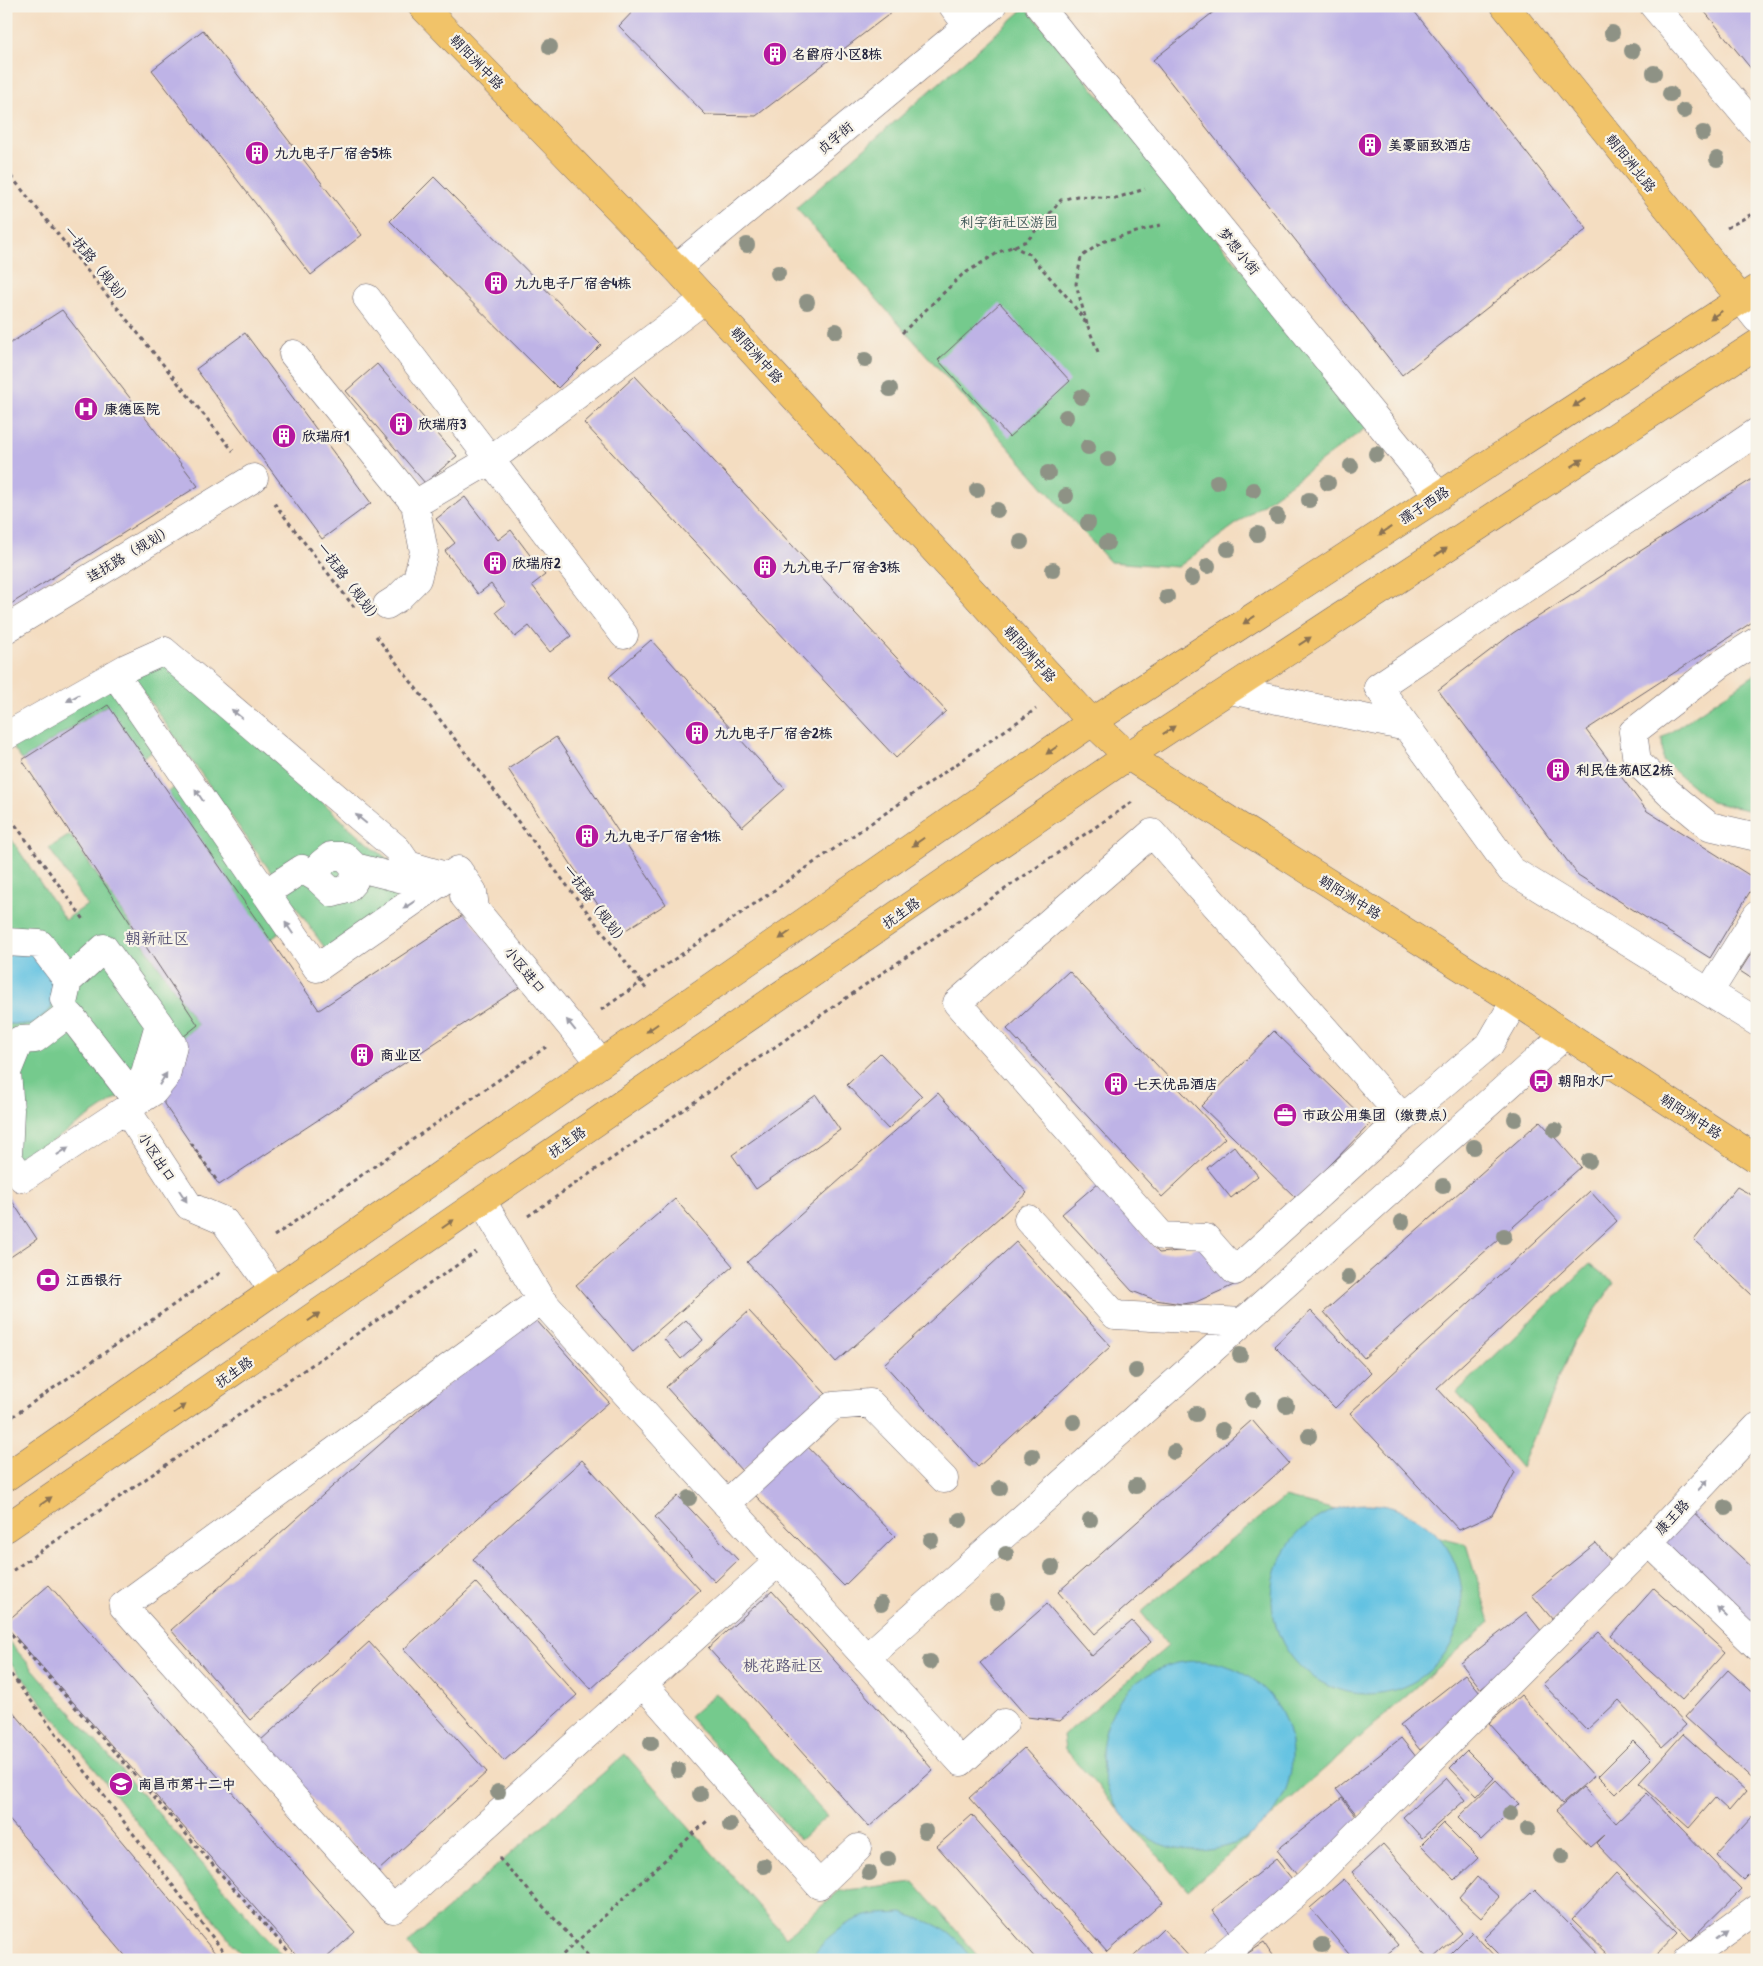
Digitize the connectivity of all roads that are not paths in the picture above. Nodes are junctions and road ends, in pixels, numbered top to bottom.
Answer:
1 (422, 6) edge
2 (992, 6) edge
3 (1038, 6) edge
4 (1505, 6) edge
5 (1654, 6) edge
6 (961, 16) edge
7 (1757, 129) edge
8 (676, 268) junction
9 (367, 298) dead end
10 (705, 299) junction
11 (1751, 303) edge
12 (1757, 344) edge
13 (293, 354) dead end
14 (1757, 432) edge
15 (490, 460) junction
16 (254, 478) road end
17 (1438, 495) junction
18 (415, 504) junction
19 (387, 604) dead end
20 (6, 629) edge
21 (624, 635) dead end
22 (1757, 641) edge
23 (116, 674) junction
24 (1230, 690) junction
25 (1092, 722) junction
26 (1407, 727) junction
27 (6, 736) edge
28 (1128, 756) junction
29 (1757, 837) edge
30 (409, 861) junction
31 (449, 877) junction
32 (279, 884) dead end
33 (1757, 914) edge
34 (6, 942) edge
35 (68, 981) junction
36 (1709, 992) junction
37 (1514, 1001) junction
38 (60, 1020) junction
39 (1757, 1022) edge
40 (1566, 1034) junction
41 (13, 1039) edge
42 (601, 1063) junction
43 (132, 1105) junction
44 (1403, 1118) junction
45 (1757, 1159) edge
46 (12, 1163) edge
47 (482, 1201) junction
48 (1028, 1219) dead end
49 (274, 1291) junction
50 (541, 1300) junction
51 (1242, 1322) junction
52 (1757, 1427) edge
53 (6, 1477) edge
54 (944, 1479) dead end
55 (726, 1504) junction
56 (6, 1528) edge
57 (1649, 1542) junction
58 (779, 1561) junction
59 (1757, 1646) edge
60 (866, 1658) junction
61 (643, 1684) junction
62 (1004, 1723) dead end
63 (858, 1848) dead end
64 (1757, 1909) edge
65 (1217, 1960) edge
66 (1687, 1960) edge

1 - 8 main road, 朝阳洲中路
2 - 6 street, 贞字街
3 - 17 street, 梦想小街
4 - 11 main road, 朝阳洲北路
5 - 7 street
6 - 8 street, 贞字街
8 - 10 main road, 朝阳洲中路
9 - 15 street
10 - 15 street
10 - 25 main road, 朝阳洲中路
11 -> 17 main road, 孺子西路
24 -> 12 main road
13 - 18 street
14 - 26 street
15 - 18 street
15 - 21 street
16 - 20 street, 连抚路（规划）
17 -> 25 main road, 孺子西路
18 - 19 street
22 - 29 street
23 -> 27 street
30 -> 23 street
31 -> 23 street
24 - 26 street
28 -> 24 main road
25 - 28 main road, 朝阳洲中路
25 -> 42 main road
26 - 36 street
28 - 37 main road, 朝阳洲中路
28 - 47 main road, 抚生路
30 - 31 street
30 - 32 street
42 -> 31 street, 小区进口
33 - 36 street
34 - 35 street
35 - 38 street
35 - 43 street
36 - 39 street
37 - 40 main road, 朝阳洲中路
37 - 44 street
38 - 41 street
38 - 43 street, 小区出口
40 - 45 main road, 朝阳洲中路
40 - 51 street
41 - 46 street
42 - 49 main road
46 -> 43 street
43 -> 49 street, 小区出口
44 - 44 street
47 - 50 street
56 -> 47 main road, 抚生路
48 - 51 street
49 - 53 main road
50 - 55 street
50 - 61 street
51 - 60 street
57 -> 52 street, 康王路
54 - 55 street
55 - 58 street
59 -> 57 street, 康王路
57 - 65 street
58 - 60 street
58 - 61 street
60 - 62 street
61 - 63 street
66 -> 64 street

